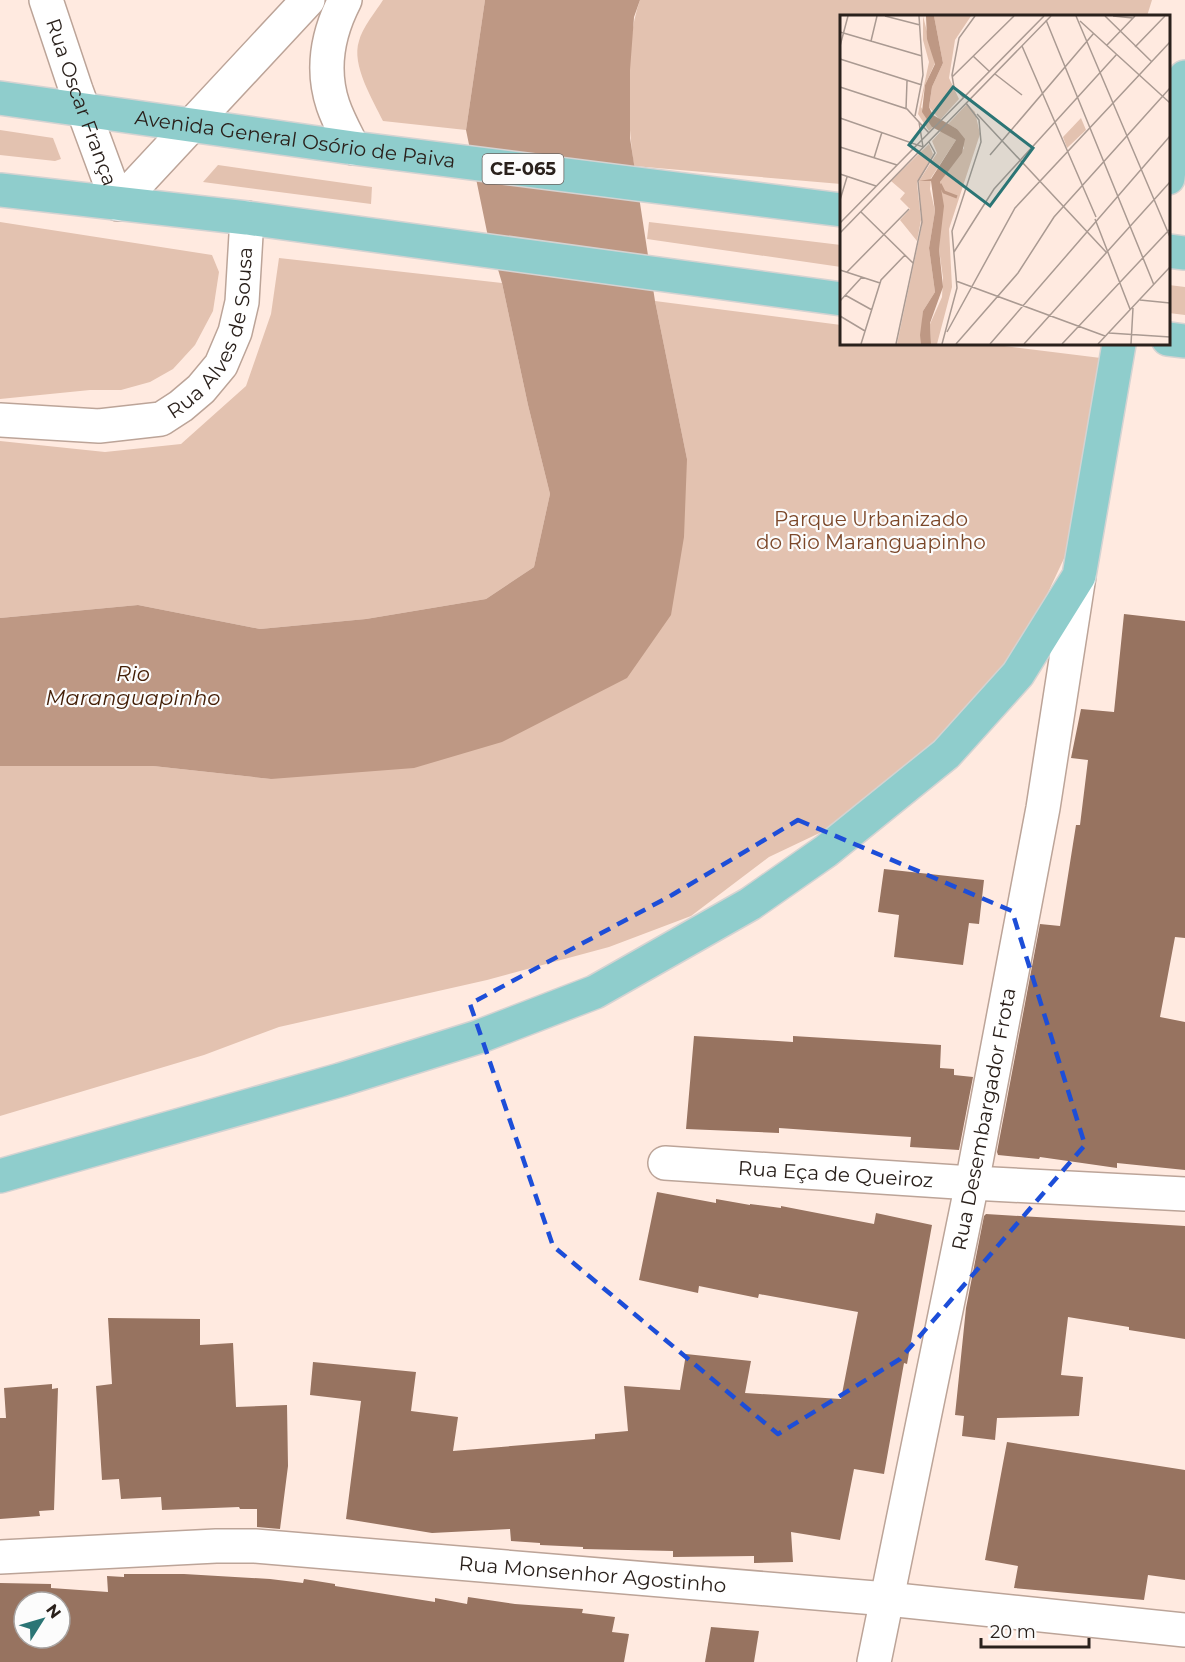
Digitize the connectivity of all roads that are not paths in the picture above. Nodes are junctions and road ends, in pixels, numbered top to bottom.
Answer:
1 (46, 0) edge
2 (308, 0) edge
3 (345, 0) edge
4 (1185, 77) edge
5 (0, 98) edge
6 (83, 109) junction
7 (191, 126) junction
8 (353, 148) junction
9 (1170, 160) edge
10 (0, 190) edge
11 (118, 204) junction
12 (840, 210) edge
13 (247, 218) junction
14 (1170, 251) edge
15 (1185, 253) edge
16 (840, 299) edge
17 (1170, 339) edge
18 (1185, 341) edge
19 (1119, 345) edge
20 (0, 420) edge
21 (1078, 576) junction
22 (665, 1163) dead end
23 (0, 1176) edge
24 (972, 1183) junction
25 (1185, 1194) edge
26 (0, 1557) edge
27 (886, 1599) junction
28 (1185, 1630) edge
29 (874, 1662) edge

1 - 6 street, Rua Oscar França
2 - 7 street
3 - 8 street
4 - 9 main road
5 - 6 main road, Avenida General Osório de Paiva / CE-065
6 - 7 main road, Avenida General Osório de Paiva / CE-065
6 - 11 street, Rua Oscar França
7 - 8 main road, Avenida General Osório de Paiva / CE-065
7 - 11 street
8 - 12 main road, Avenida General Osório de Paiva / CE-065
10 - 11 main road
11 - 13 main road
13 - 16 main road
13 - 20 street, Rua Alves de Sousa
14 - 15 main road
17 - 18 main road
19 - 21 main road
21 - 23 main road
21 - 24 street, Rua Desembargador Frota
22 - 24 street, Rua Eça de Queiroz
24 - 25 street, Rua Eça de Queiroz
24 - 27 street, Rua Desembargador Frota
26 - 27 street, Rua Monsenhor Agostinho
27 - 28 street, Rua Monsenhor Agostinho
27 - 29 street, Rua Desembargador Frota

